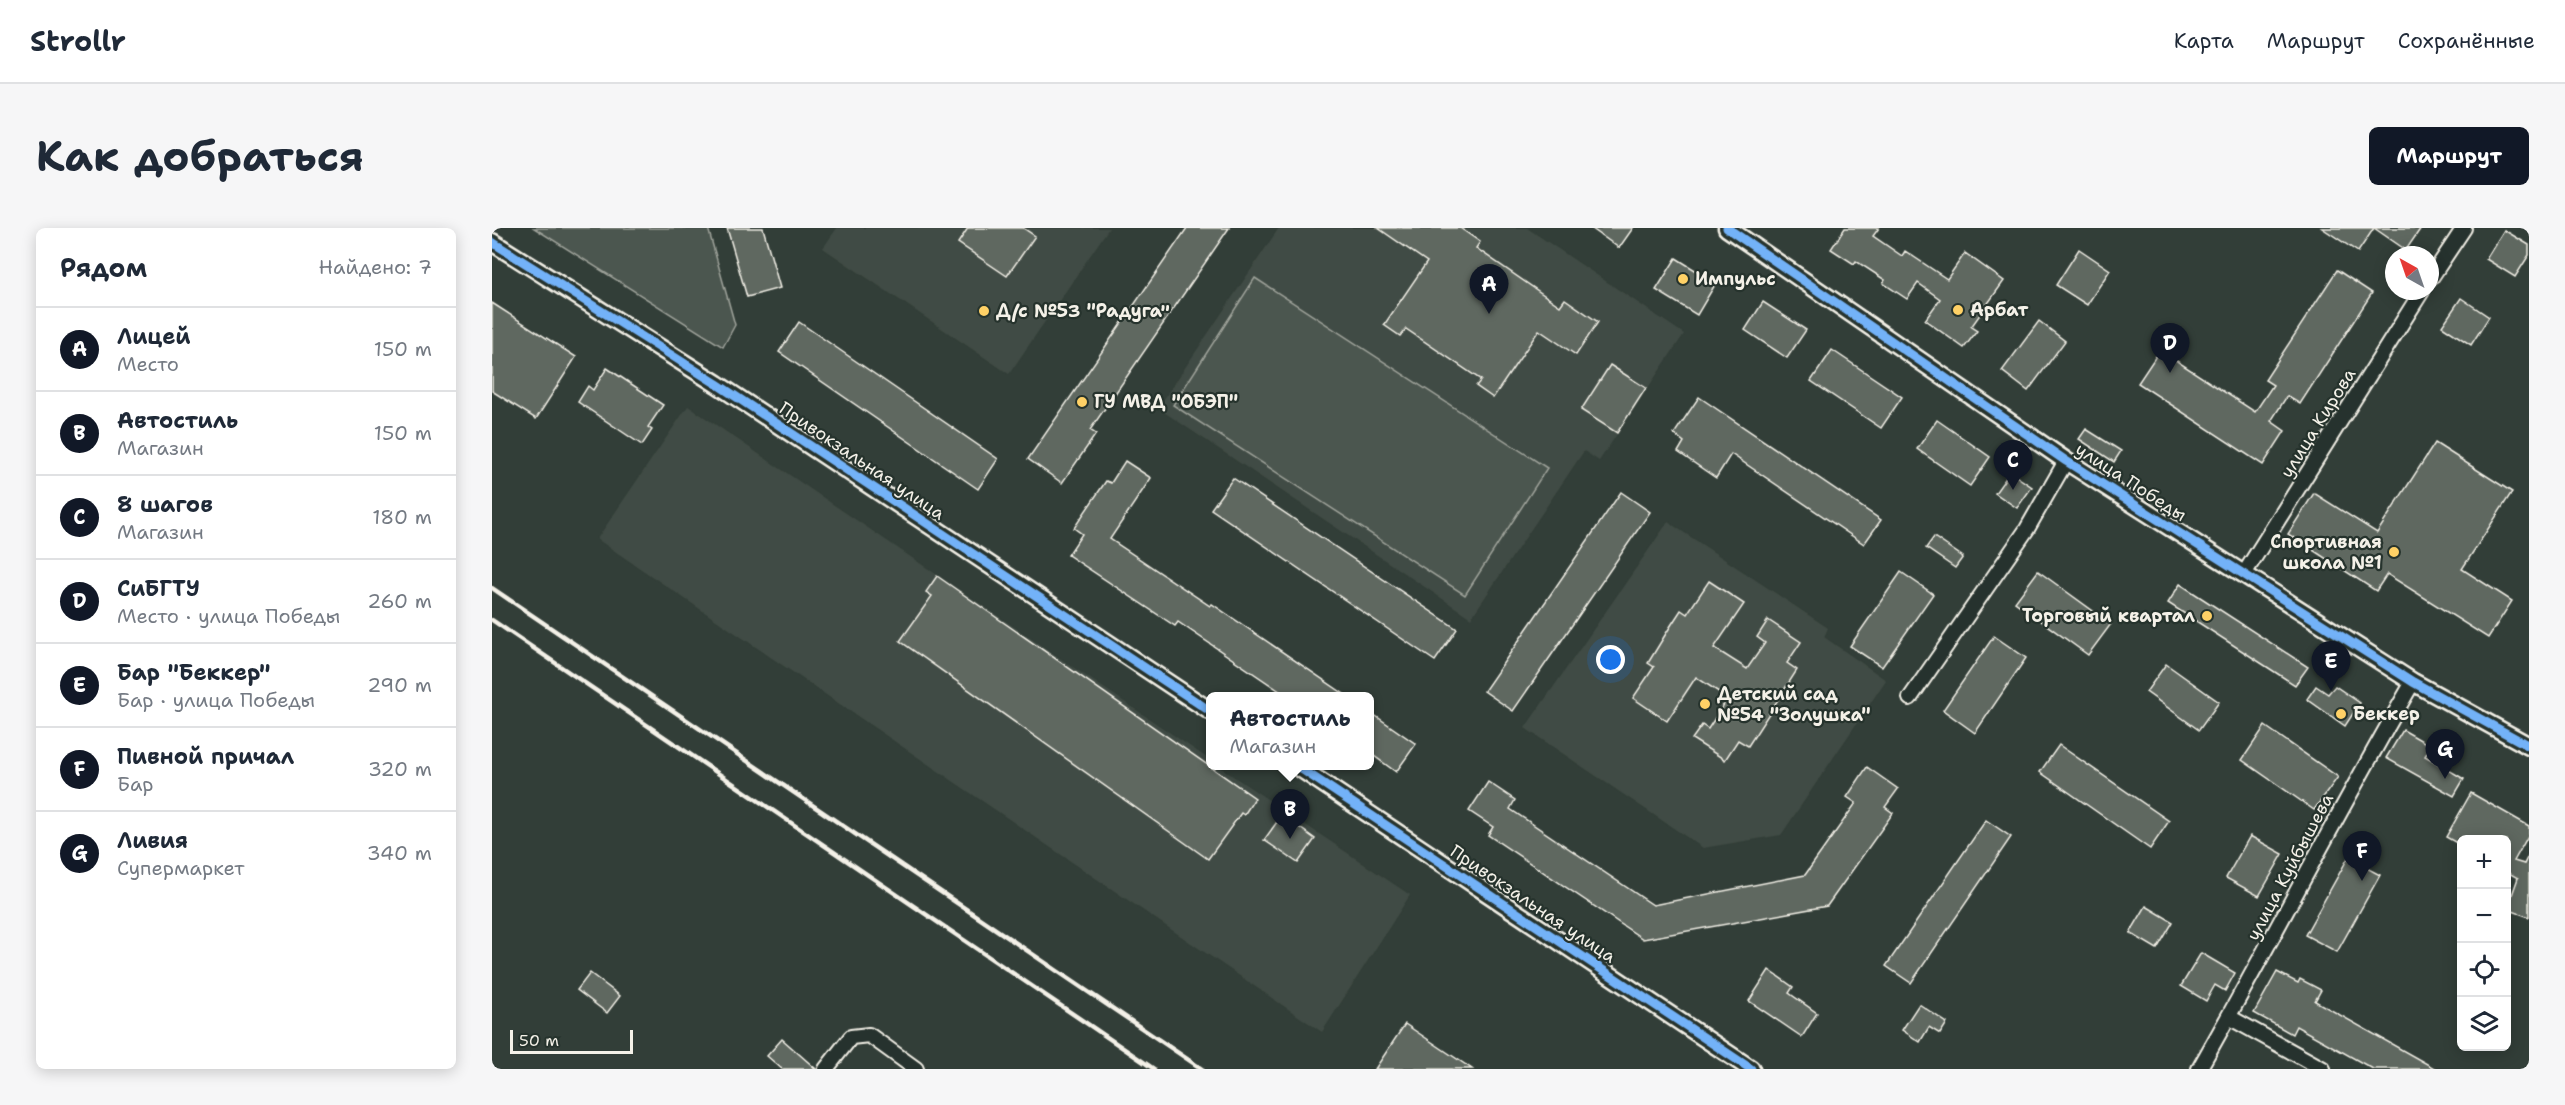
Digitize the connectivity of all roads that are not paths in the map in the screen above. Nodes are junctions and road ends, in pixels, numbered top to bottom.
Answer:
1 (2464, 228) edge
2 (1729, 229) edge
3 (492, 242) edge
4 (2439, 266) edge
5 (2416, 300) edge
6 (2066, 460) junction
7 (2244, 574) junction
8 (2413, 682) junction
9 (1910, 698) dead end
10 (1206, 708) edge
11 (2529, 746) edge
12 (1304, 770) edge
13 (2229, 1017) junction
14 (826, 1069) edge
15 (916, 1069) edge
16 (1751, 1069) edge
17 (2199, 1069) edge
18 (2323, 1069) edge

1 - 4 street
2 - 6 street, улица Победы
3 - 10 street, Привокзальная улица
5 - 7 street, улица Кирова
6 - 7 street, улица Победы
6 - 9 street
7 - 8 street, улица Победы
8 - 11 street, улица Победы
8 - 13 street, улица Куйбышева
12 - 16 street, Привокзальная улица
13 - 17 street, улица Куйбышева
13 - 18 street
14 - 15 street

